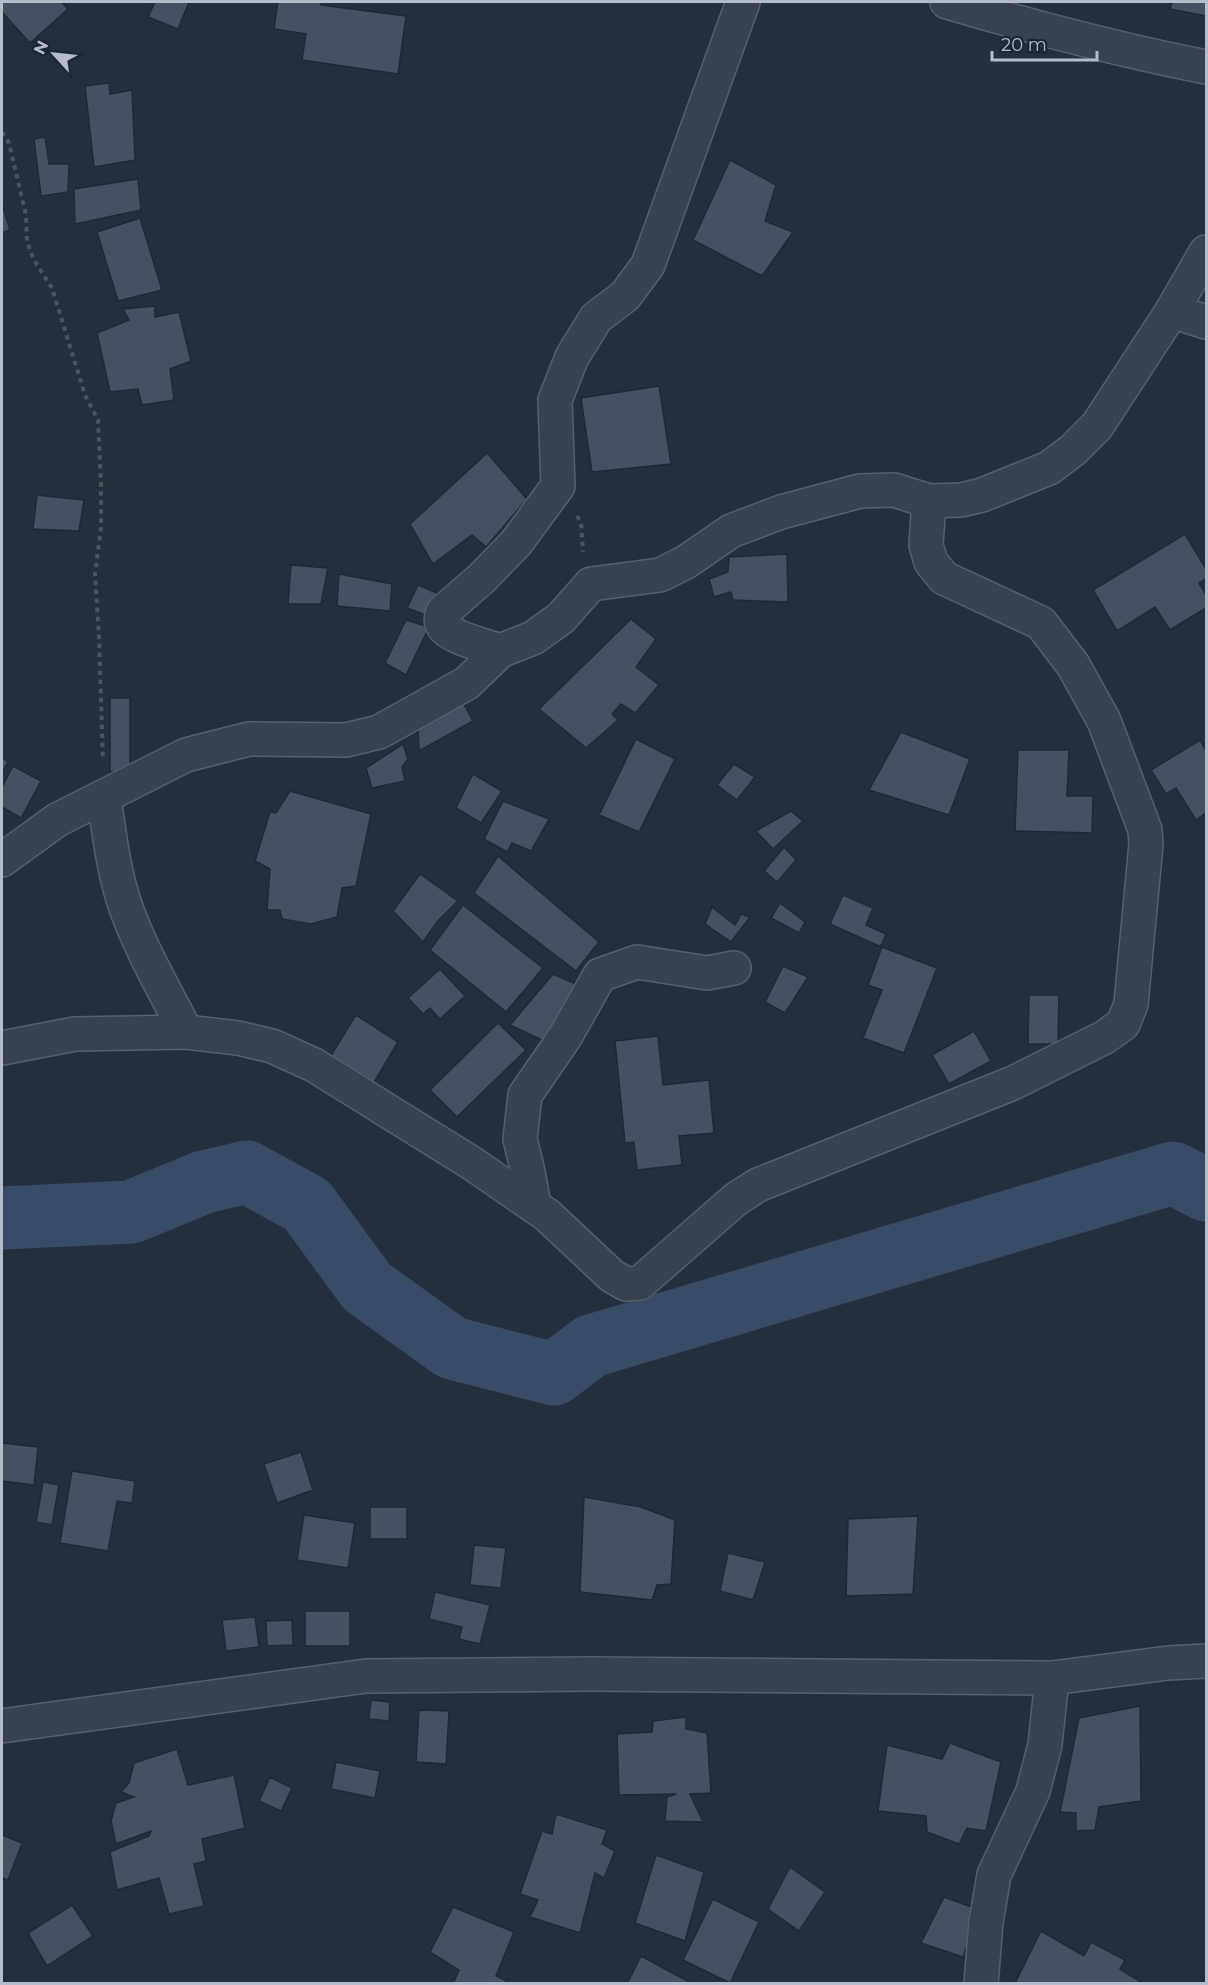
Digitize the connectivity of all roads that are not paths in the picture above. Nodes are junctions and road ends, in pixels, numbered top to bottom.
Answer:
1 (743, 2) edge
2 (947, 2) edge
3 (1206, 67) edge
4 (1206, 252) edge
5 (1172, 310) junction
6 (1206, 322) edge
7 (929, 501) junction
8 (500, 651) junction
9 (104, 797) junction
10 (2, 860) edge
11 (734, 968) dead end
12 (186, 1032) junction
13 (2, 1048) edge
14 (534, 1206) junction
15 (1206, 1660) edge
16 (1052, 1678) junction
17 (2, 1726) edge
18 (981, 1983) edge

1 - 8 street
2 - 3 street
4 - 5 street
5 - 6 street
5 - 7 street
7 - 8 street
7 - 14 street
8 - 9 street
9 - 10 street
9 - 12 street
11 - 14 street
12 - 13 street
12 - 14 street
15 - 16 street
16 - 17 street
16 - 18 street

